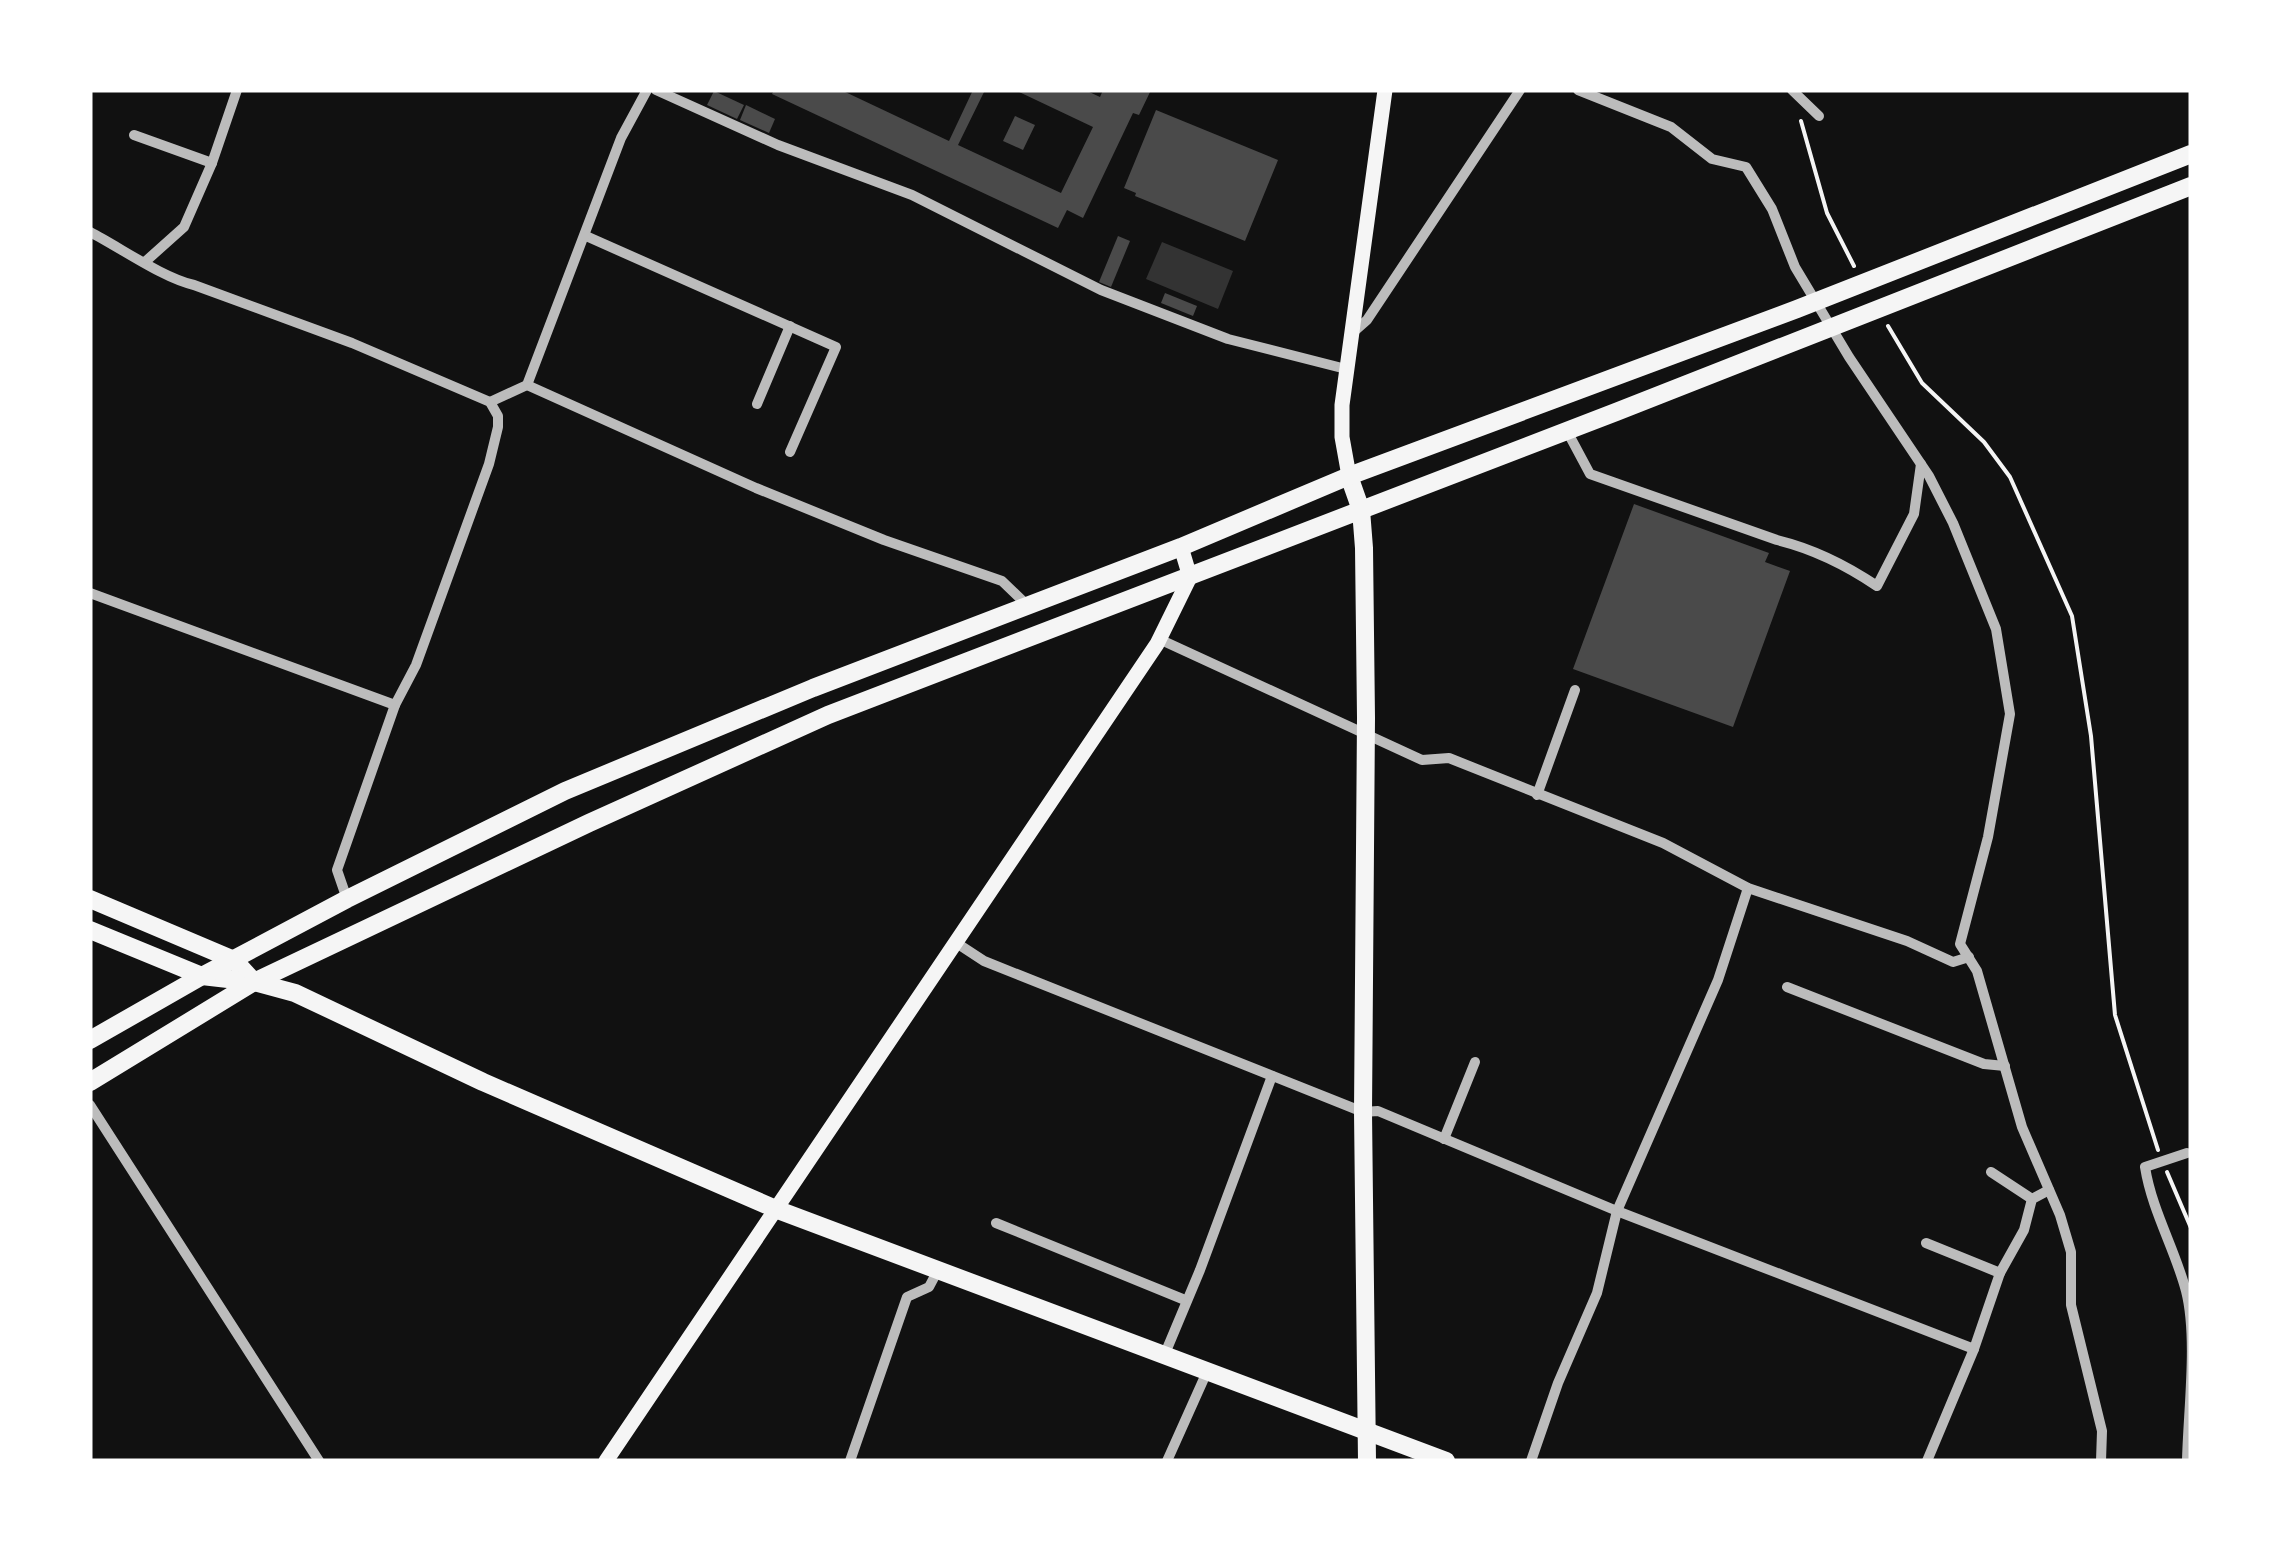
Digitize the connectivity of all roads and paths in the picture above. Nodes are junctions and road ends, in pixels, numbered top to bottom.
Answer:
1 (237, 90) edge
2 (647, 90) edge
3 (656, 90) edge
4 (1386, 90) edge
5 (1520, 90) edge
6 (1578, 90) edge
7 (1792, 90) edge
8 (1819, 116) dead end
9 (1801, 120) dead end
10 (134, 135) dead end
11 (2191, 154) edge
12 (212, 164) junction
13 (2191, 186) edge
14 (90, 232) edge
15 (586, 236) junction
16 (146, 261) junction
17 (1862, 280) dead end
18 (1888, 325) dead end
19 (790, 326) junction
20 (1350, 335) junction
21 (1346, 369) junction
22 (527, 385) junction
23 (490, 402) junction
24 (757, 404) dead end
25 (1567, 430) junction
26 (790, 452) dead end
27 (1921, 464) junction
28 (1350, 476) junction
29 (1360, 510) junction
30 (1181, 547) junction
31 (1190, 577) junction
32 (90, 594) edge
33 (1028, 606) junction
34 (1159, 639) junction
35 (1575, 690) dead end
36 (396, 705) junction
37 (1366, 733) junction
38 (1537, 795) junction
39 (1748, 888) junction
40 (90, 899) edge
41 (347, 899) junction
42 (90, 930) edge
43 (955, 942) junction
44 (1968, 957) junction
45 (234, 960) junction
46 (202, 976) junction
47 (254, 982) junction
48 (1786, 986) dead end
49 (90, 1040) edge
50 (1475, 1062) dead end
51 (2004, 1066) junction
52 (1272, 1076) junction
53 (90, 1082) edge
54 (90, 1105) edge
55 (1363, 1112) junction
56 (1444, 1138) junction
57 (2187, 1154) dead end
58 (2162, 1162) junction
59 (1991, 1172) dead end
60 (2048, 1190) junction
61 (2032, 1199) junction
62 (778, 1210) junction
63 (1617, 1211) junction
64 (996, 1223) dead end
65 (2191, 1228) edge
66 (1926, 1243) dead end
67 (937, 1272) junction
68 (2000, 1274) junction
69 (1185, 1300) junction
70 (1974, 1349) junction
71 (1163, 1357) junction
72 (1206, 1374) junction
73 (1366, 1430) junction
74 (319, 1461) edge
75 (606, 1461) edge
76 (850, 1461) edge
77 (1167, 1461) edge
78 (1367, 1461) edge
79 (1446, 1461) edge
80 (1531, 1461) edge
81 (1927, 1461) edge
82 (2102, 1461) edge
83 (2187, 1461) edge

1 - 12 street
2 - 15 street
3 - 21 street
4 - 20 main road
5 - 20 street
6 - 27 street
7 - 8 street
9 - 17 path
10 - 12 street
11 - 28 main road
12 - 16 street
13 - 25 main road
14 - 16 street
15 - 19 street
15 - 22 street
16 - 23 street
18 - 58 path
19 - 24 street
19 - 26 street
20 - 21 main road
21 - 28 main road
22 - 23 street
22 - 33 street
23 - 36 street
25 - 27 street
25 - 29 main road
27 - 44 street
28 - 29 main road
28 - 30 main road
29 - 31 main road
29 - 37 main road
30 - 31 main road
30 - 33 main road
31 - 34 main road
31 - 47 main road
32 - 36 street
33 - 41 main road
34 - 37 street
34 - 43 main road
35 - 38 street
36 - 41 street
37 - 38 street
37 - 55 main road
38 - 39 street
39 - 44 street
39 - 63 street
40 - 45 main road
41 - 45 main road
42 - 46 main road
43 - 52 street
43 - 62 main road
44 - 51 street
45 - 46 main road
45 - 47 main road
46 - 47 main road
46 - 49 main road
47 - 53 main road
47 - 62 main road
48 - 51 street
50 - 56 street
51 - 60 street
52 - 55 street
52 - 69 street
54 - 74 street
55 - 56 street
55 - 73 main road
56 - 63 street
57 - 58 street
58 - 65 path
58 - 83 street
59 - 61 street
60 - 61 street
60 - 82 street
61 - 68 street
62 - 67 main road
62 - 75 main road
63 - 70 street
63 - 80 street
64 - 69 street
66 - 68 street
67 - 71 main road
67 - 76 street
68 - 70 street
69 - 71 street
70 - 81 street
71 - 72 main road
72 - 73 main road
72 - 77 street
73 - 78 main road
73 - 79 main road

